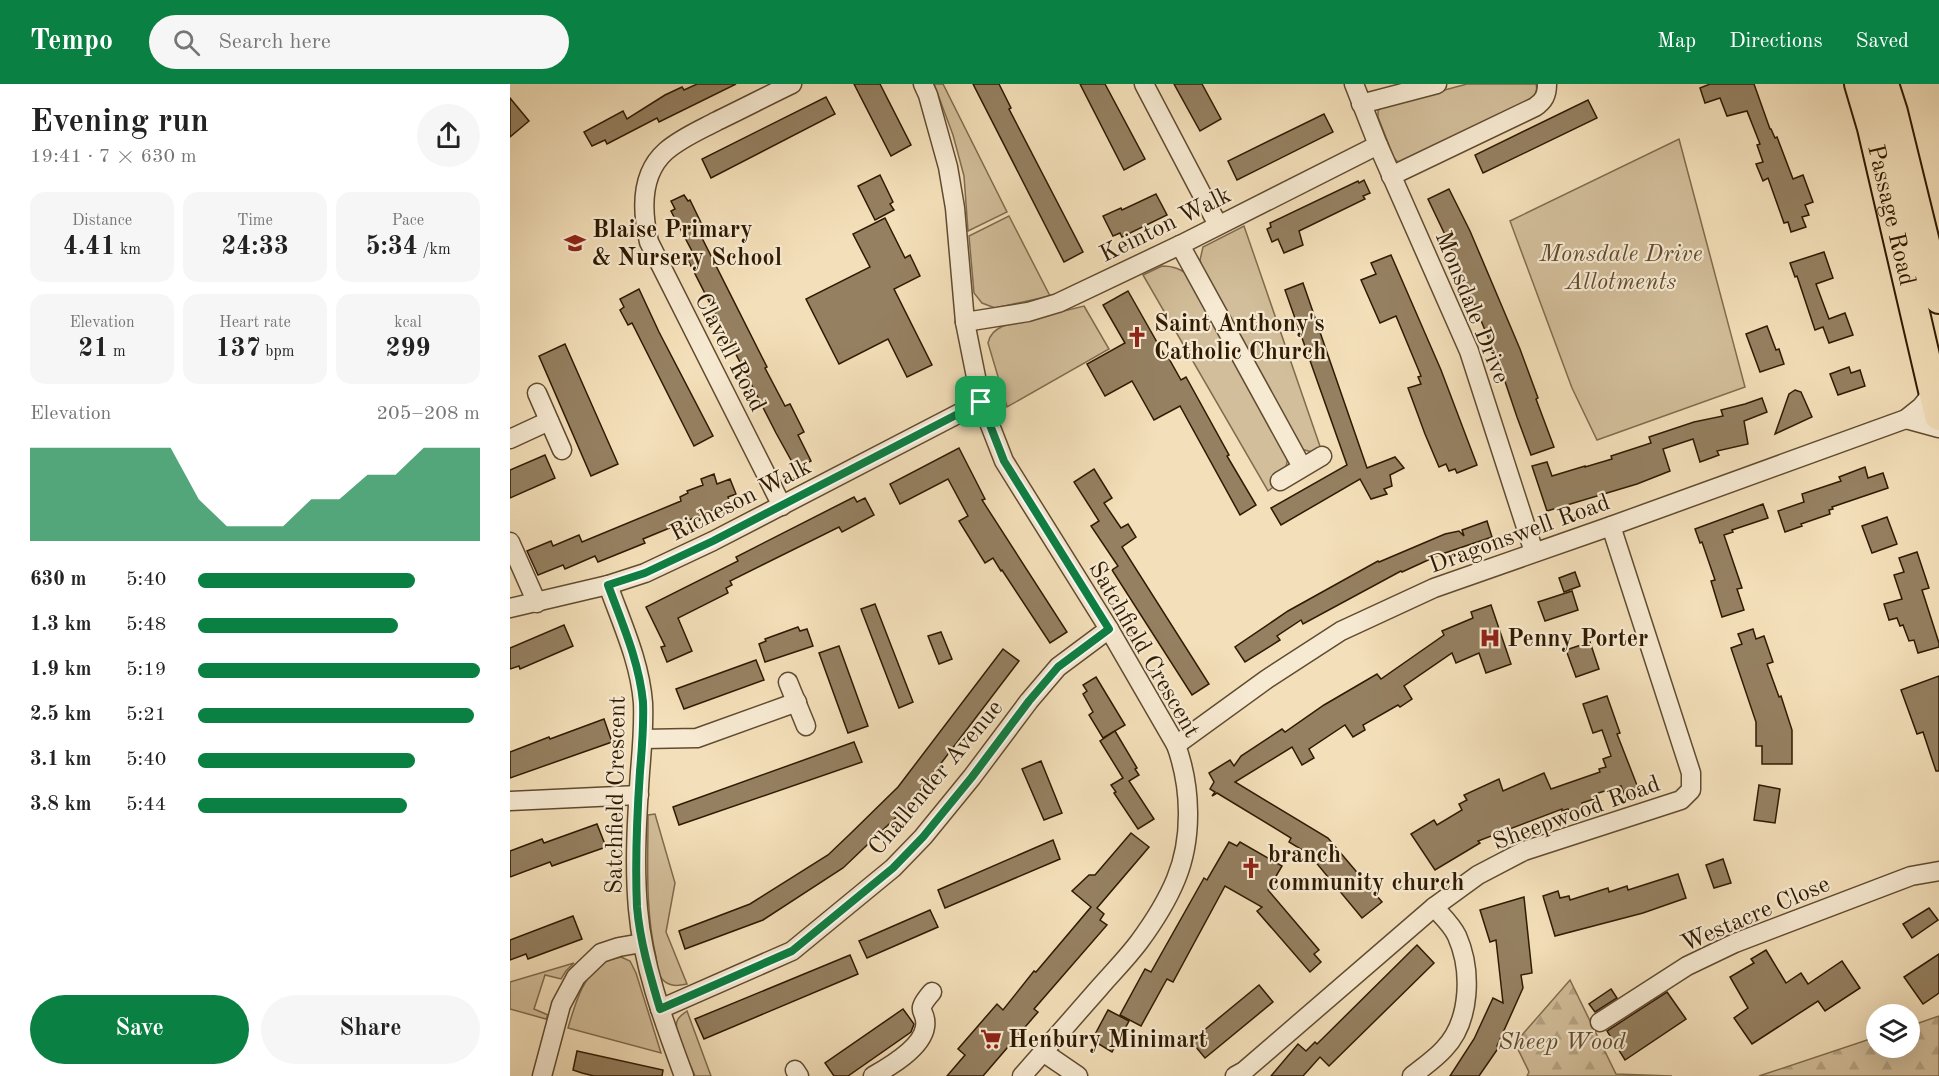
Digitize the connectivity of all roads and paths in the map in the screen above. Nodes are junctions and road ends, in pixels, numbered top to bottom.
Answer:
1 (792, 84) edge
2 (923, 84) edge
3 (1144, 84) edge
4 (1354, 84) edge
5 (1437, 84) edge
6 (1547, 84) edge
7 (1859, 84) edge
8 (1884, 84) edge
9 (1361, 104) junction
10 (1378, 145) junction
11 (1391, 176) junction
12 (1218, 225) junction
13 (1180, 245) junction
14 (1939, 299) edge
15 (965, 322) junction
16 (537, 393) dead end
17 (981, 402) junction
18 (1936, 404) edge
19 (1905, 419) junction
20 (549, 421) junction
21 (1939, 428) edge
22 (510, 439) edge
23 (562, 450) dead end
24 (1322, 456) dead end
25 (1302, 467) junction
26 (1280, 481) dead end
27 (782, 506) junction
28 (1611, 526) junction
29 (510, 542) edge
30 (1534, 552) junction
31 (608, 585) junction
32 (537, 603) junction
33 (510, 608) edge
34 (1109, 629) junction
35 (788, 682) dead end
36 (797, 702) junction
37 (806, 726) dead end
38 (644, 739) junction
39 (1176, 745) junction
40 (639, 795) junction
41 (510, 801) edge
42 (1939, 872) edge
43 (1434, 907) junction
44 (642, 943) junction
45 (932, 992) dead end
46 (660, 1009) junction
47 (1600, 1022) dead end
48 (1043, 1052) junction
49 (542, 1076) edge
50 (684, 1076) edge
51 (873, 1076) edge
52 (1022, 1076) edge
53 (1078, 1076) edge
54 (1235, 1076) edge
55 (1412, 1076) edge

1 - 27 street, Clavell Road
2 - 15 street, Satchfield Crescent
3 - 12 street
4 - 9 street, Monsdale Drive
5 - 9 street
6 - 11 street
7 - 18 main road, Passage Road
8 - 14 main road, Passage Road
9 - 10 street, Monsdale Drive
10 - 11 street, Monsdale Drive
10 - 12 street, Keinton Walk
11 - 30 street, Monsdale Drive
12 - 13 street, Keinton Walk
13 - 15 street, Keinton Walk
13 - 25 street
15 - 17 street, Satchfield Crescent
16 - 20 street
17 - 27 street, Richeson Walk
17 - 34 street, Satchfield Crescent
18 - 19 street, Dragonswell Road
19 - 21 street
19 - 28 street, Dragonswell Road
20 - 22 street
20 - 23 street
24 - 25 street
25 - 26 street
27 - 31 street, Richeson Walk
28 - 30 street, Dragonswell Road
28 - 43 street, Sheepwood Road
29 - 32 street
30 - 39 street, Dragonswell Road
31 - 32 street, Richeson Walk
31 - 38 street, Satchfield Crescent
32 - 33 street, Richeson Walk
34 - 39 street, Satchfield Crescent
34 - 46 street, Challender Avenue
35 - 36 street
36 - 37 street
36 - 38 street
38 - 40 street, Satchfield Crescent
39 - 48 street, Satchfield Crescent
40 - 41 street
40 - 44 street, Satchfield Crescent
42 - 47 street, Westacre Close
43 - 54 street, Sheepwood Road
43 - 55 street
44 - 46 street, Satchfield Crescent
44 - 49 street
45 - 51 street
46 - 50 street, Satchfield Crescent
48 - 52 street, Satchfield Crescent
48 - 53 street

